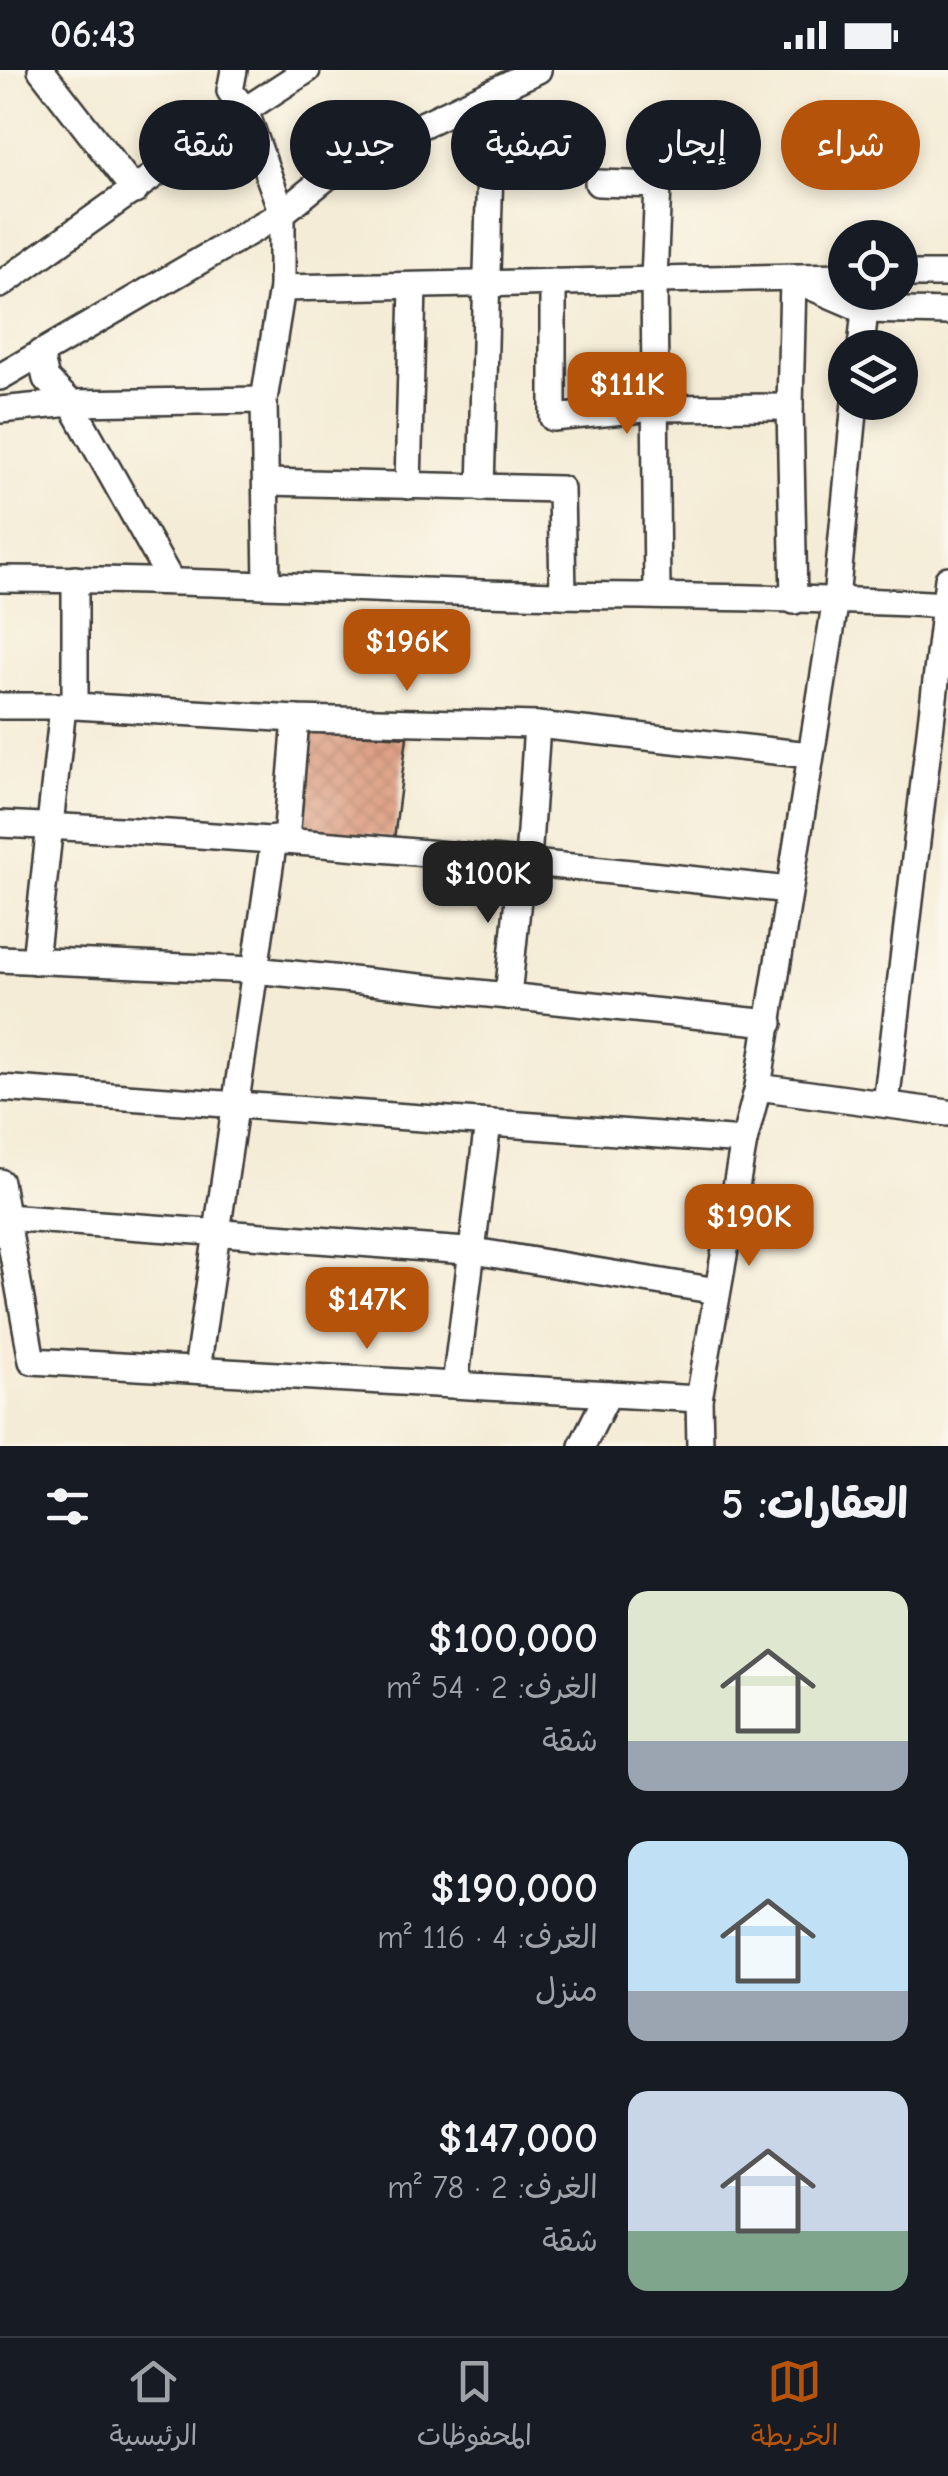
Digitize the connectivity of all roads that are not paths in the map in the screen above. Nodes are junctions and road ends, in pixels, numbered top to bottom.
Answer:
1 (41, 70) edge
2 (234, 70) edge
3 (307, 70) edge
4 (538, 70) edge
5 (492, 94) junction
6 (237, 100) edge
7 (260, 100) edge
8 (270, 180) edge
9 (606, 183) edge
10 (139, 188) edge
11 (135, 191) junction
12 (282, 213) junction
13 (918, 274) edge
14 (948, 274) edge
15 (828, 277) edge
16 (654, 280) junction
17 (793, 280) junction
18 (552, 282) junction
19 (485, 284) junction
20 (0, 285) edge
21 (413, 286) junction
22 (282, 288) junction
23 (828, 295) edge
24 (865, 310) joint
25 (948, 312) edge
26 (863, 330) edge
27 (40, 354) junction
28 (0, 376) edge
29 (264, 400) junction
30 (71, 402) junction
31 (654, 408) junction
32 (790, 408) junction
33 (0, 410) edge
34 (854, 420) edge
35 (266, 482) junction
36 (408, 486) junction
37 (482, 488) junction
38 (948, 578) edge
39 (0, 579) edge
40 (76, 579) junction
41 (171, 581) junction
42 (267, 584) junction
43 (658, 594) junction
44 (563, 595) junction
45 (836, 599) junction
46 (794, 601) junction
47 (946, 605) edge
48 (0, 706) edge
49 (69, 707) junction
50 (296, 719) junction
51 (537, 725) junction
52 (810, 755) junction
53 (0, 824) edge
54 (49, 826) junction
55 (280, 840) junction
56 (525, 861) junction
57 (790, 890) junction
58 (0, 959) edge
59 (35, 961) junction
60 (254, 970) junction
61 (508, 996) junction
62 (770, 1024) junction
63 (758, 1087) junction
64 (0, 1088) edge
65 (886, 1104) junction
66 (235, 1105) junction
67 (948, 1113) edge
68 (488, 1123) junction
69 (744, 1141) junction
70 (0, 1182) edge
71 (5, 1217) junction
72 (217, 1232) junction
73 (472, 1251) junction
74 (717, 1290) junction
75 (198, 1370) junction
76 (454, 1385) junction
77 (608, 1394) junction
78 (699, 1400) junction
79 (582, 1446) edge
80 (700, 1446) edge

1 - 11 street
2 - 6 street
3 - 7 street
4 - 5 street
5 - 12 street
5 - 19 street
8 - 12 street
9 - 16 street
10 - 11 street
11 - 20 street
12 - 22 street
12 - 27 street
13 - 14 street
15 - 17 street
16 - 17 street
16 - 18 street
16 - 31 street
17 - 23 street
17 - 32 street
18 - 19 street
18 - 31 street
19 - 21 street
19 - 37 street
21 - 22 street
21 - 36 street
22 - 29 street
24 - 25 street
24 - 26 street
27 - 28 street
27 - 30 street
29 - 30 street
29 - 35 street
30 - 33 street
30 - 41 street
31 - 32 street
31 - 43 street
32 - 46 street
34 - 45 street
35 - 36 street
35 - 42 street
36 - 37 street
37 - 44 street
38 - 47 street
39 - 40 street
40 - 41 street
40 - 49 street
41 - 42 street
42 - 44 street
43 - 44 street
43 - 46 street
45 - 46 street
45 - 47 street
45 - 52 street
47 - 65 street
48 - 49 street
49 - 50 street
49 - 54 street
50 - 51 street
50 - 55 street
51 - 52 street
51 - 56 street
52 - 57 street
53 - 54 street
54 - 55 street
54 - 59 street
55 - 56 street
55 - 60 street
56 - 57 street
56 - 61 street
57 - 62 street
58 - 59 street
59 - 60 street
60 - 61 street
60 - 66 street
61 - 62 street
62 - 63 street
63 - 65 street
63 - 69 street
64 - 66 street
65 - 67 street
66 - 68 street
66 - 72 street
68 - 69 street
68 - 73 street
69 - 74 street
70 - 71 street
71 - 72 street
71 - 75 street
72 - 73 street
72 - 75 street
73 - 74 street
73 - 76 street
74 - 78 street
75 - 76 street
76 - 77 street
77 - 78 street
77 - 79 street
78 - 80 street

